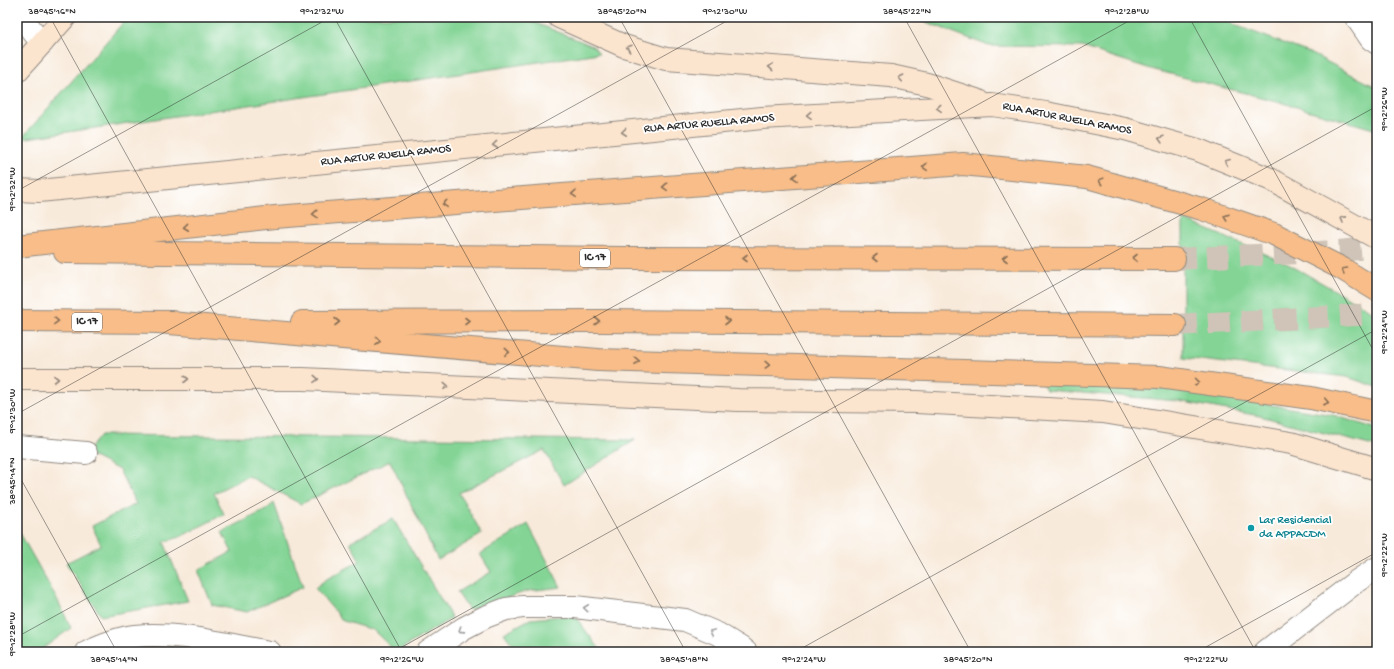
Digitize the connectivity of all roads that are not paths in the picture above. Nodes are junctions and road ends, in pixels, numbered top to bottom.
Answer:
1 (21, 17) edge
2 (65, 17) edge
3 (560, 17) edge
4 (1356, 17) edge
5 (42, 42) junction
6 (1377, 44) edge
7 (17, 71) edge
8 (992, 105) junction
9 (17, 190) edge
10 (1377, 238) edge
11 (17, 246) edge
12 (17, 252) edge
13 (1174, 258) tunnel mouth
14 (1377, 290) edge
15 (17, 321) edge
16 (158, 322) junction
17 (1175, 325) tunnel mouth
18 (17, 379) edge
19 (1377, 412) edge
20 (17, 447) edge
21 (86, 453) dead end
22 (1377, 470) edge
23 (1377, 568) edge
24 (86, 652) edge
25 (270, 652) edge
26 (428, 652) edge
27 (746, 652) edge
28 (1265, 652) edge

1 - 5 street
2 - 5 main road
8 -> 3 main road
4 - 6 street
5 - 7 main road
8 -> 9 main road, RUA ARTUR RUELLA RAMOS
10 -> 8 main road, RUA ARTUR RUELLA RAMOS
14 -> 11 highway
13 -> 12 highway, IC 17
15 -> 16 highway, IC 17
16 -> 17 highway, IC 17
16 -> 19 highway
18 -> 22 main road
20 - 21 street
23 - 28 street
24 - 25 street
27 -> 26 street

